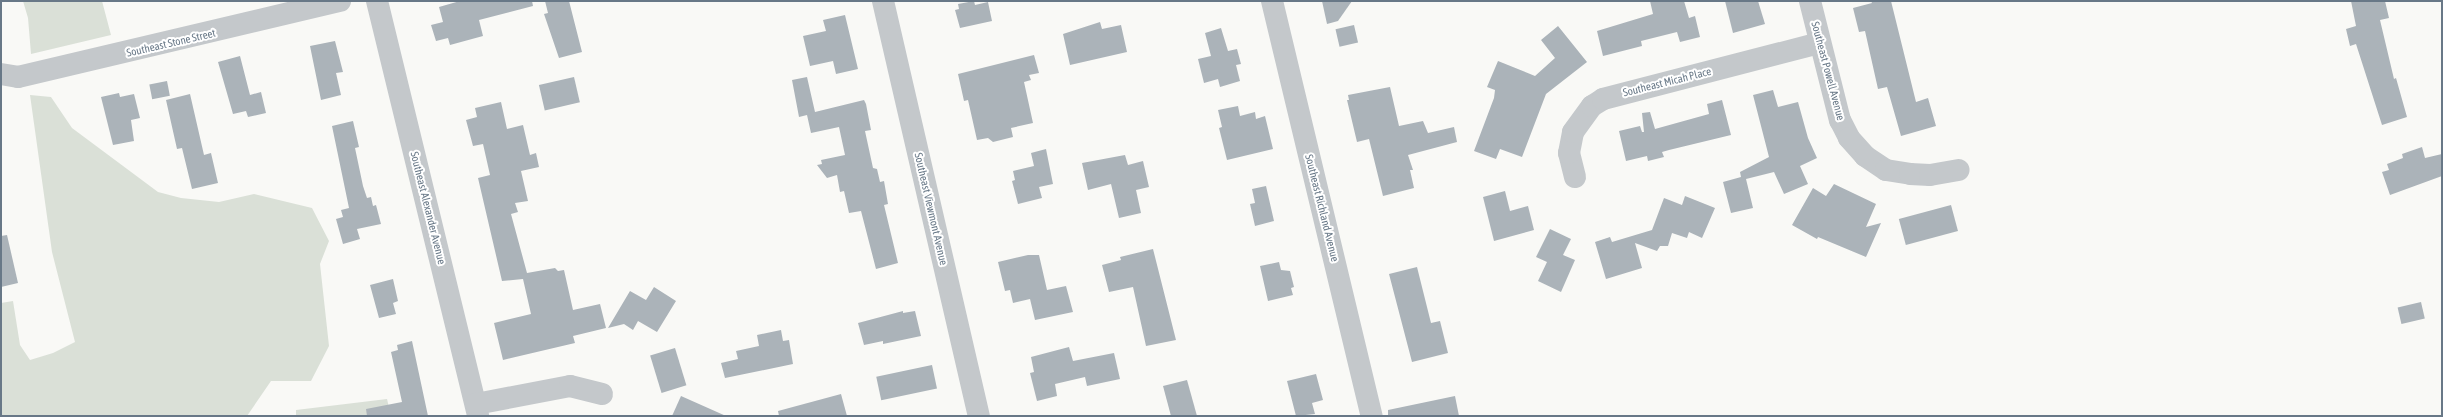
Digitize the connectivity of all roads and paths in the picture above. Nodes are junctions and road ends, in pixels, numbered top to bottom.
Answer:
1 (340, 1) edge
2 (377, 1) edge
3 (883, 1) edge
4 (1272, 1) edge
5 (1810, 1) edge
6 (1820, 44) junction
7 (1, 74) edge
8 (1959, 170) dead end
9 (1575, 177) dead end
10 (602, 394) dead end
11 (477, 410) edge
12 (979, 416) edge
13 (1372, 416) edge

1 - 7 street, Southeast Stone Street
2 - 11 street, Southeast Alexander Avenue
3 - 12 street, Southeast Viewmont Avenue
4 - 13 street, Southeast Richland Avenue
5 - 6 street, Southeast Powell Avenue
6 - 8 street, Southeast Powell Avenue
6 - 9 street, Southeast Micah Place
10 - 11 street

